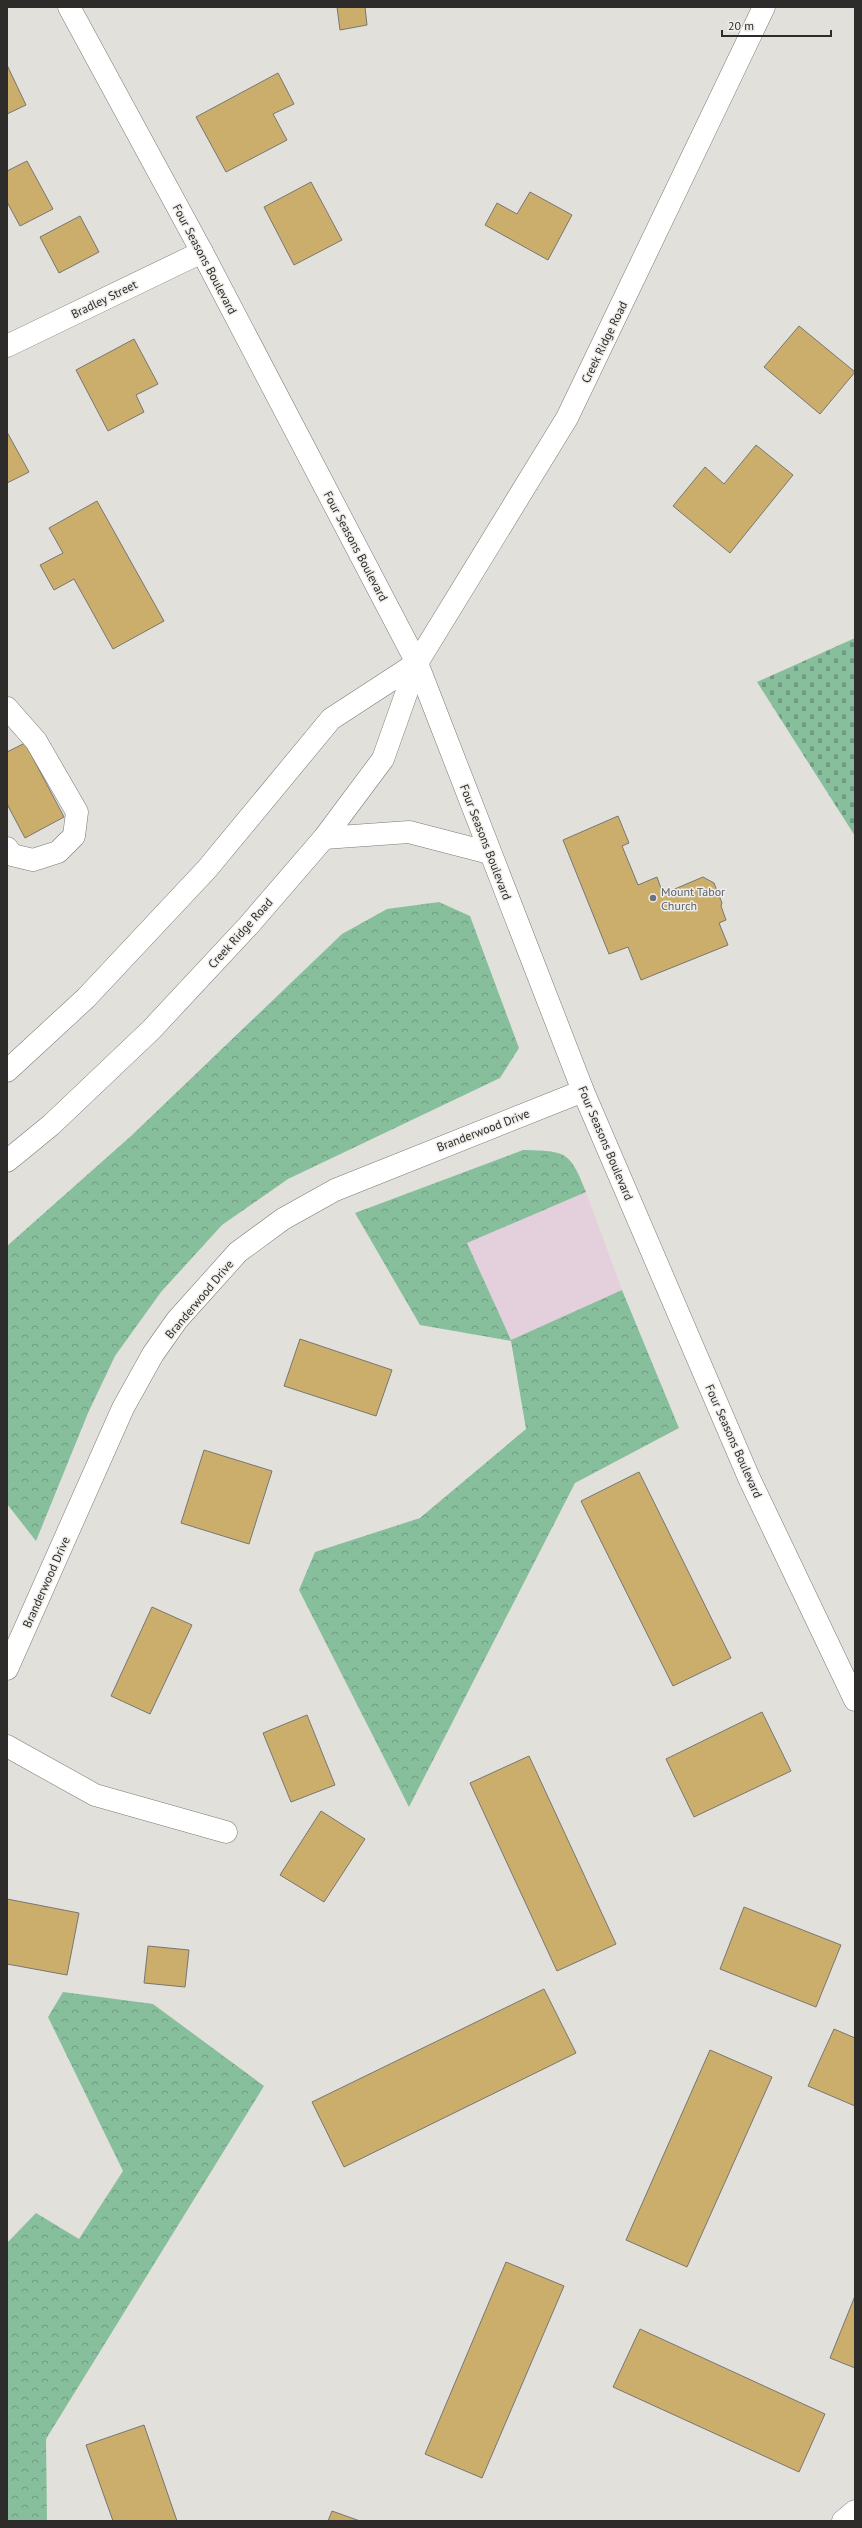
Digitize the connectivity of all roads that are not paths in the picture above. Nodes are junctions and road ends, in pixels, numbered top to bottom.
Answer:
1 (69, 7) edge
2 (764, 7) edge
3 (202, 252) junction
4 (7, 346) edge
5 (417, 663) junction
6 (7, 708) edge
7 (324, 838) junction
8 (7, 848) edge
9 (490, 853) junction
10 (7, 1071) edge
11 (583, 1091) junction
12 (7, 1161) edge
13 (7, 1670) edge
14 (855, 1700) edge
15 (7, 1746) edge
16 (226, 1832) dead end
17 (855, 2511) edge
18 (843, 2521) edge

1 - 3 street, Four Seasons Boulevard
2 - 5 street, Creek Ridge Road
3 - 4 street, Bradley Street
3 - 5 street, Four Seasons Boulevard
5 - 7 street, Creek Ridge Road
5 - 9 street, Four Seasons Boulevard
5 - 10 street, Creek Ridge Road
6 - 8 street
7 - 9 street
7 - 12 street, Creek Ridge Road
9 - 11 street, Four Seasons Boulevard
11 - 13 street, Branderwood Drive
11 - 14 street, Four Seasons Boulevard
15 - 16 street
17 - 18 street

